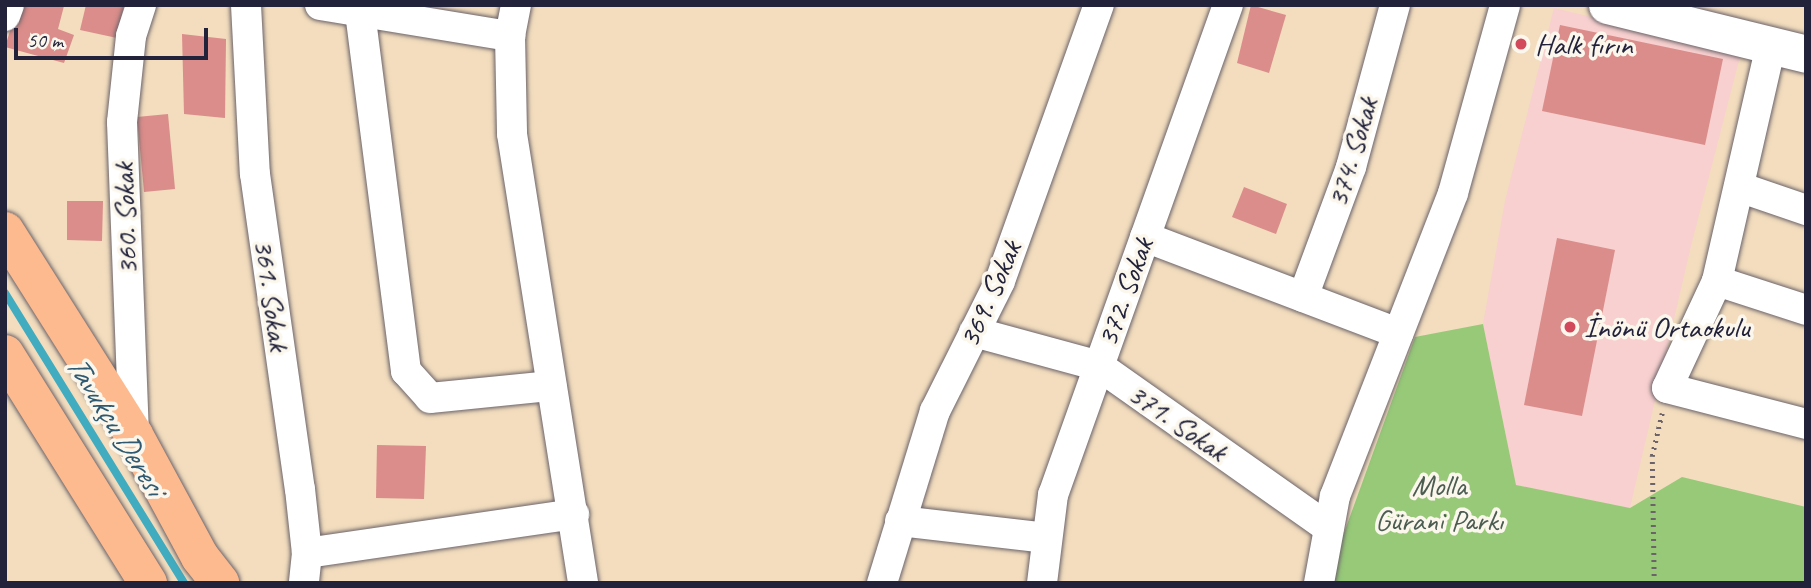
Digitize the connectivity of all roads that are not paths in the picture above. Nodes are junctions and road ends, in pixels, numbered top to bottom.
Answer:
1 (9, 5) edge
2 (141, 5) edge
3 (246, 5) edge
4 (320, 5) edge
5 (516, 5) edge
6 (1099, 5) edge
7 (1228, 5) edge
8 (1395, 5) edge
9 (1504, 5) edge
10 (1611, 6) edge
11 (360, 12) junction
12 (5, 16) edge
13 (510, 36) junction
14 (1771, 46) junction
15 (1806, 54) edge
16 (1739, 187) junction
17 (1806, 210) edge
18 (5, 231) edge
19 (1145, 237) junction
20 (1717, 281) junction
21 (1303, 297) junction
22 (1806, 310) edge
23 (974, 332) junction
24 (1398, 333) junction
25 (7, 362) edge
26 (1099, 366) junction
27 (551, 386) junction
28 (1806, 424) edge
29 (134, 435) junction
30 (574, 514) junction
31 (900, 521) junction
32 (1329, 528) junction
33 (1047, 538) junction
34 (307, 553) junction
35 (148, 583) edge
36 (220, 583) edge
37 (304, 583) edge
38 (583, 583) edge
39 (882, 583) edge
40 (1042, 583) edge
41 (1319, 583) edge

1 - 12 street
2 - 29 street, 360. Sokak
3 - 34 street, 361. Sokak
4 - 11 street
5 - 13 street
6 - 23 street, 369. Sokak
7 - 19 street, 372. Sokak
8 - 21 street, 374. Sokak
9 - 24 street
10 - 14 street
11 - 13 street
11 - 27 street
13 - 27 street
14 - 15 street
14 - 16 street
16 - 17 street
16 - 20 street
18 - 29 main road
19 - 21 street
19 - 26 street, 372. Sokak
20 - 22 street
20 - 28 street
21 - 24 street
23 - 26 street, 371. Sokak
23 - 31 street, 369. Sokak
24 - 32 street
25 - 35 main road
26 - 32 street, 371. Sokak
26 - 33 street, 372. Sokak
27 - 30 street
29 - 36 main road
30 - 34 street
30 - 38 street
31 - 33 street
31 - 39 street, 369. Sokak
32 - 41 street
33 - 40 street, 372. Sokak
34 - 37 street, 361. Sokak

